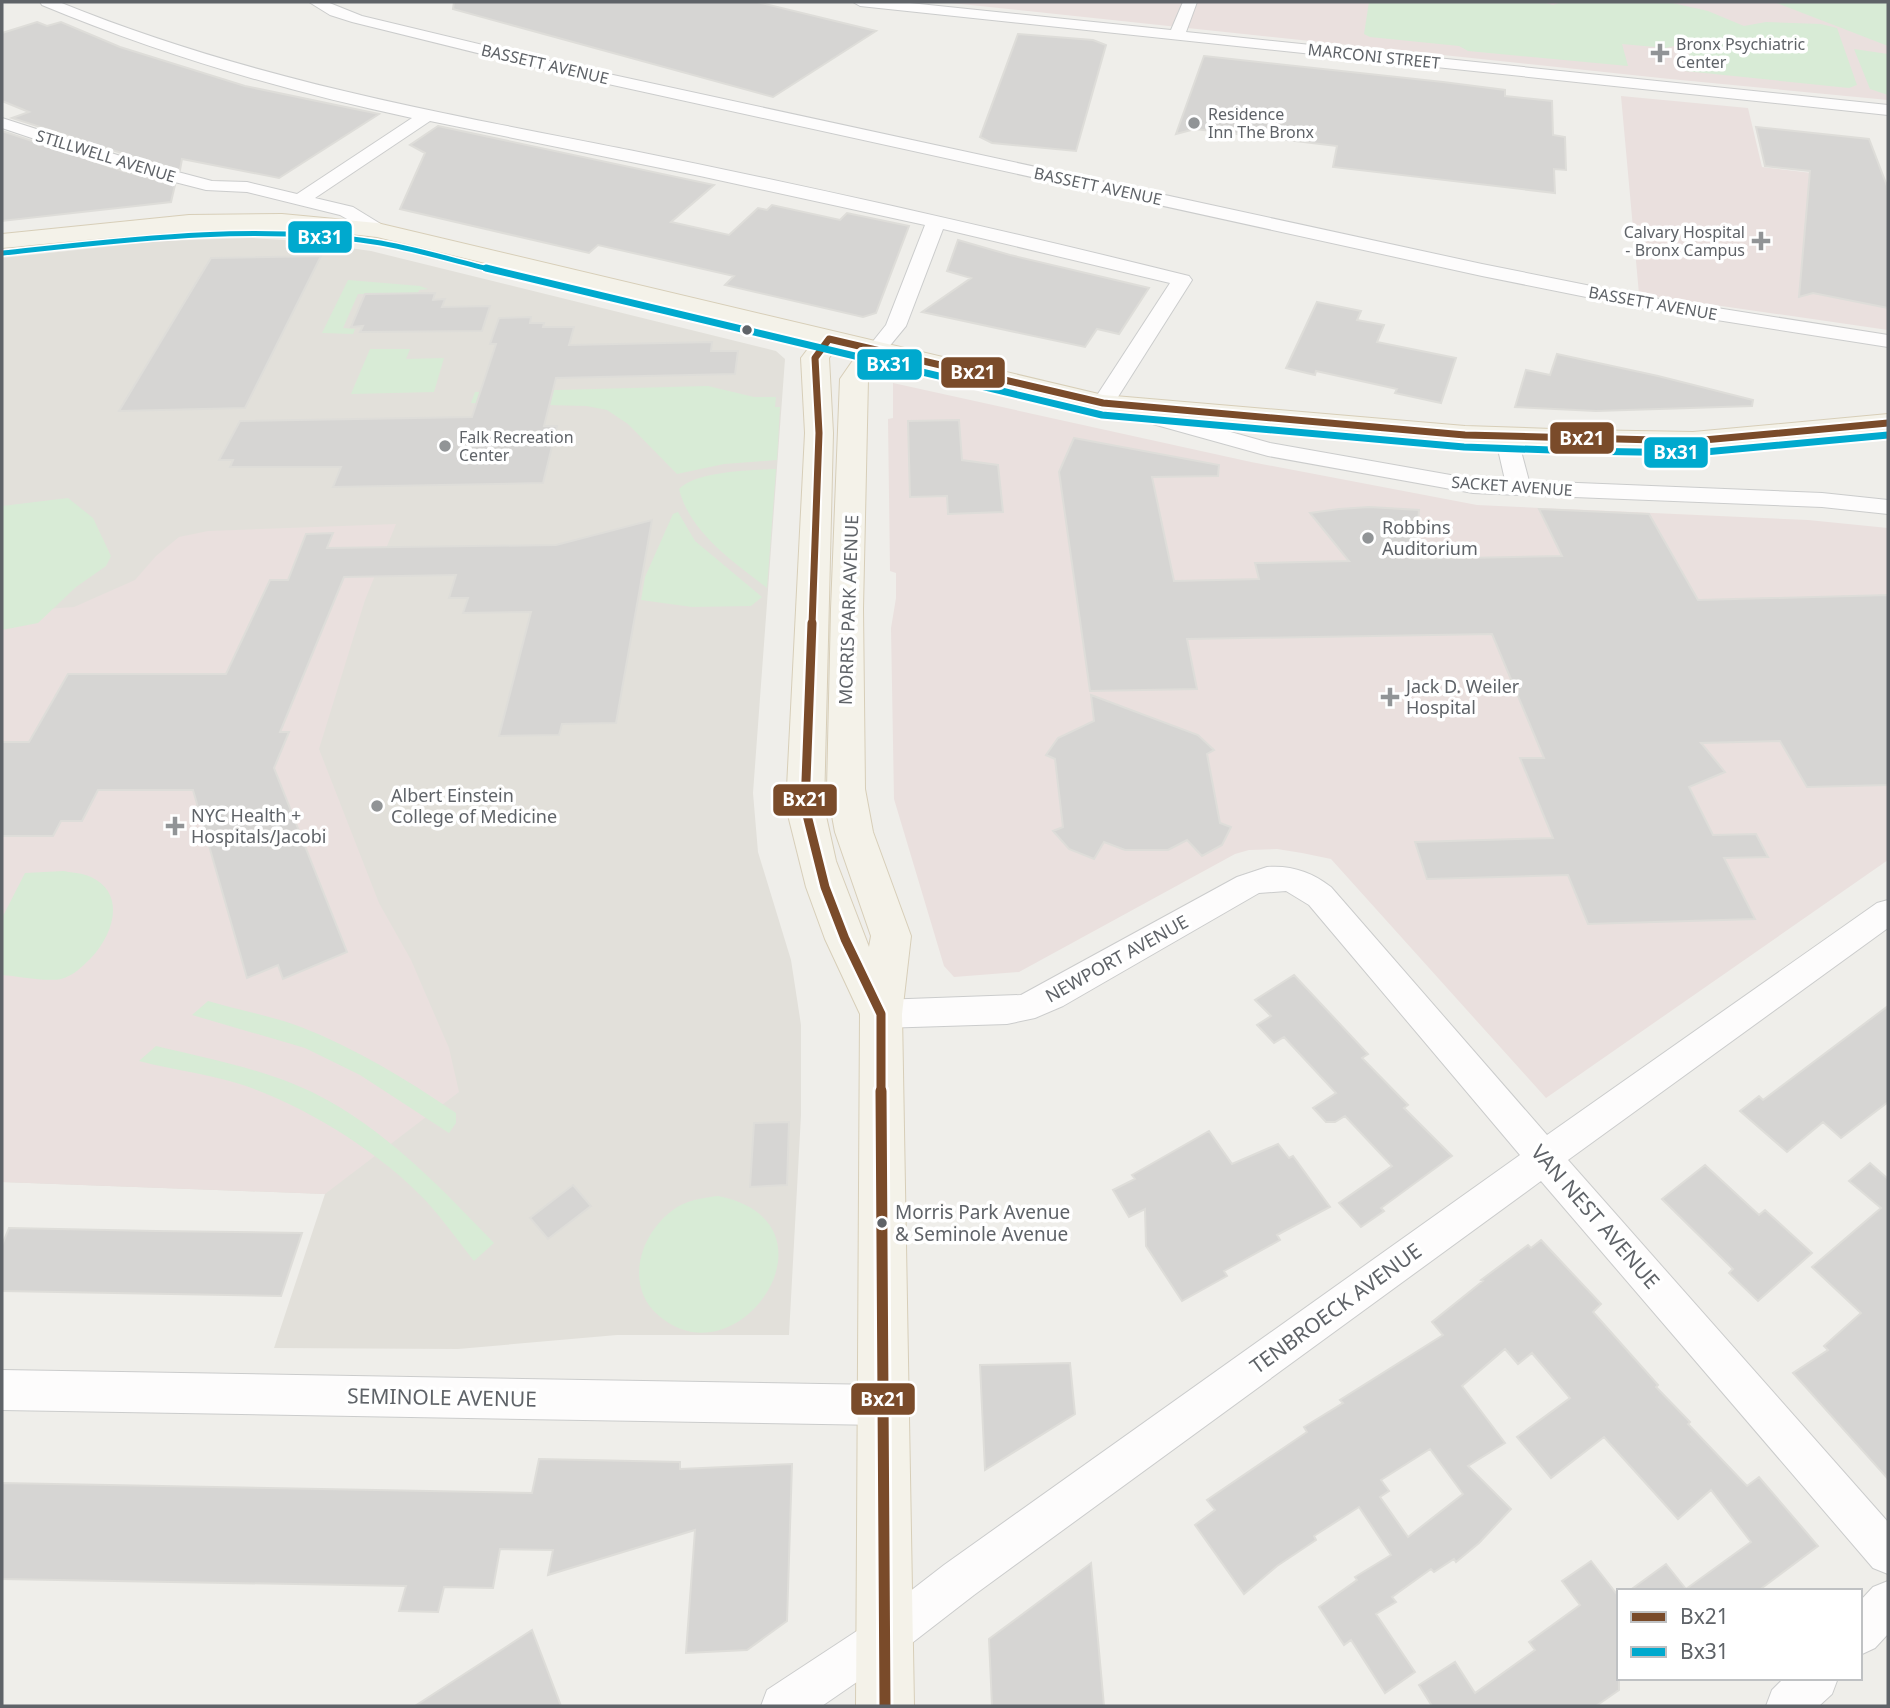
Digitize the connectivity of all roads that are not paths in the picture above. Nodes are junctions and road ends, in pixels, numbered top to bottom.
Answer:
1 (47, 2) edge
2 (316, 2) edge
3 (860, 2) edge
4 (1190, 2) edge
5 (1176, 36) junction
6 (1888, 110) edge
7 (428, 115) junction
8 (2, 123) edge
9 (212, 186) junction
10 (300, 200) junction
11 (207, 220) junction
12 (936, 222) junction
13 (377, 230) junction
14 (2, 240) edge
15 (829, 339) junction
16 (1888, 341) edge
17 (876, 350) junction
18 (1103, 403) junction
19 (1888, 423) edge
20 (1506, 436) junction
21 (1519, 488) junction
22 (1888, 507) edge
23 (1301, 882) joint
24 (1888, 912) edge
25 (881, 1014) junction
26 (1545, 1158) junction
27 (2, 1390) edge
28 (881, 1405) junction
29 (1888, 1553) edge
30 (1888, 1602) edge
31 (1862, 1631) edge
32 (884, 1638) junction
33 (1814, 1680) edge
34 (783, 1706) edge
35 (885, 1706) edge
36 (1788, 1706) edge

1 - 7 street
2 - 16 street, BASSETT AVENUE
3 - 5 street, MARCONI STREET
4 - 5 street
5 - 6 street, MARCONI STREET
7 - 10 street
7 - 12 street
8 - 9 street, STILLWELL AVENUE
9 - 10 street, STILLWELL AVENUE
9 - 11 street
10 - 13 street, STILLWELL AVENUE
11 - 13 main road
11 - 14 main road
12 - 17 street, MORRIS PARK AVENUE
12 - 18 street
13 - 15 main road
15 - 17 main road
15 - 25 main road, MORRIS PARK AVENUE
17 - 18 main road
17 - 25 main road, MORRIS PARK AVENUE
18 - 20 main road
18 - 21 street, SACKET AVENUE
19 - 20 main road
20 - 21 street
21 - 22 street, SACKET AVENUE
23 - 25 street, NEWPORT AVENUE
23 - 26 street, VAN NEST AVENUE
24 - 26 street, TENBROECK AVENUE
25 - 28 main road, MORRIS PARK AVENUE
26 - 29 street, VAN NEST AVENUE
26 - 32 street, TENBROECK AVENUE
27 - 28 street, SEMINOLE AVENUE
28 - 32 main road, MORRIS PARK AVENUE
30 - 31 street
32 - 34 street, TENBROECK AVENUE
32 - 35 main road, MORRIS PARK AVENUE
33 - 36 street

